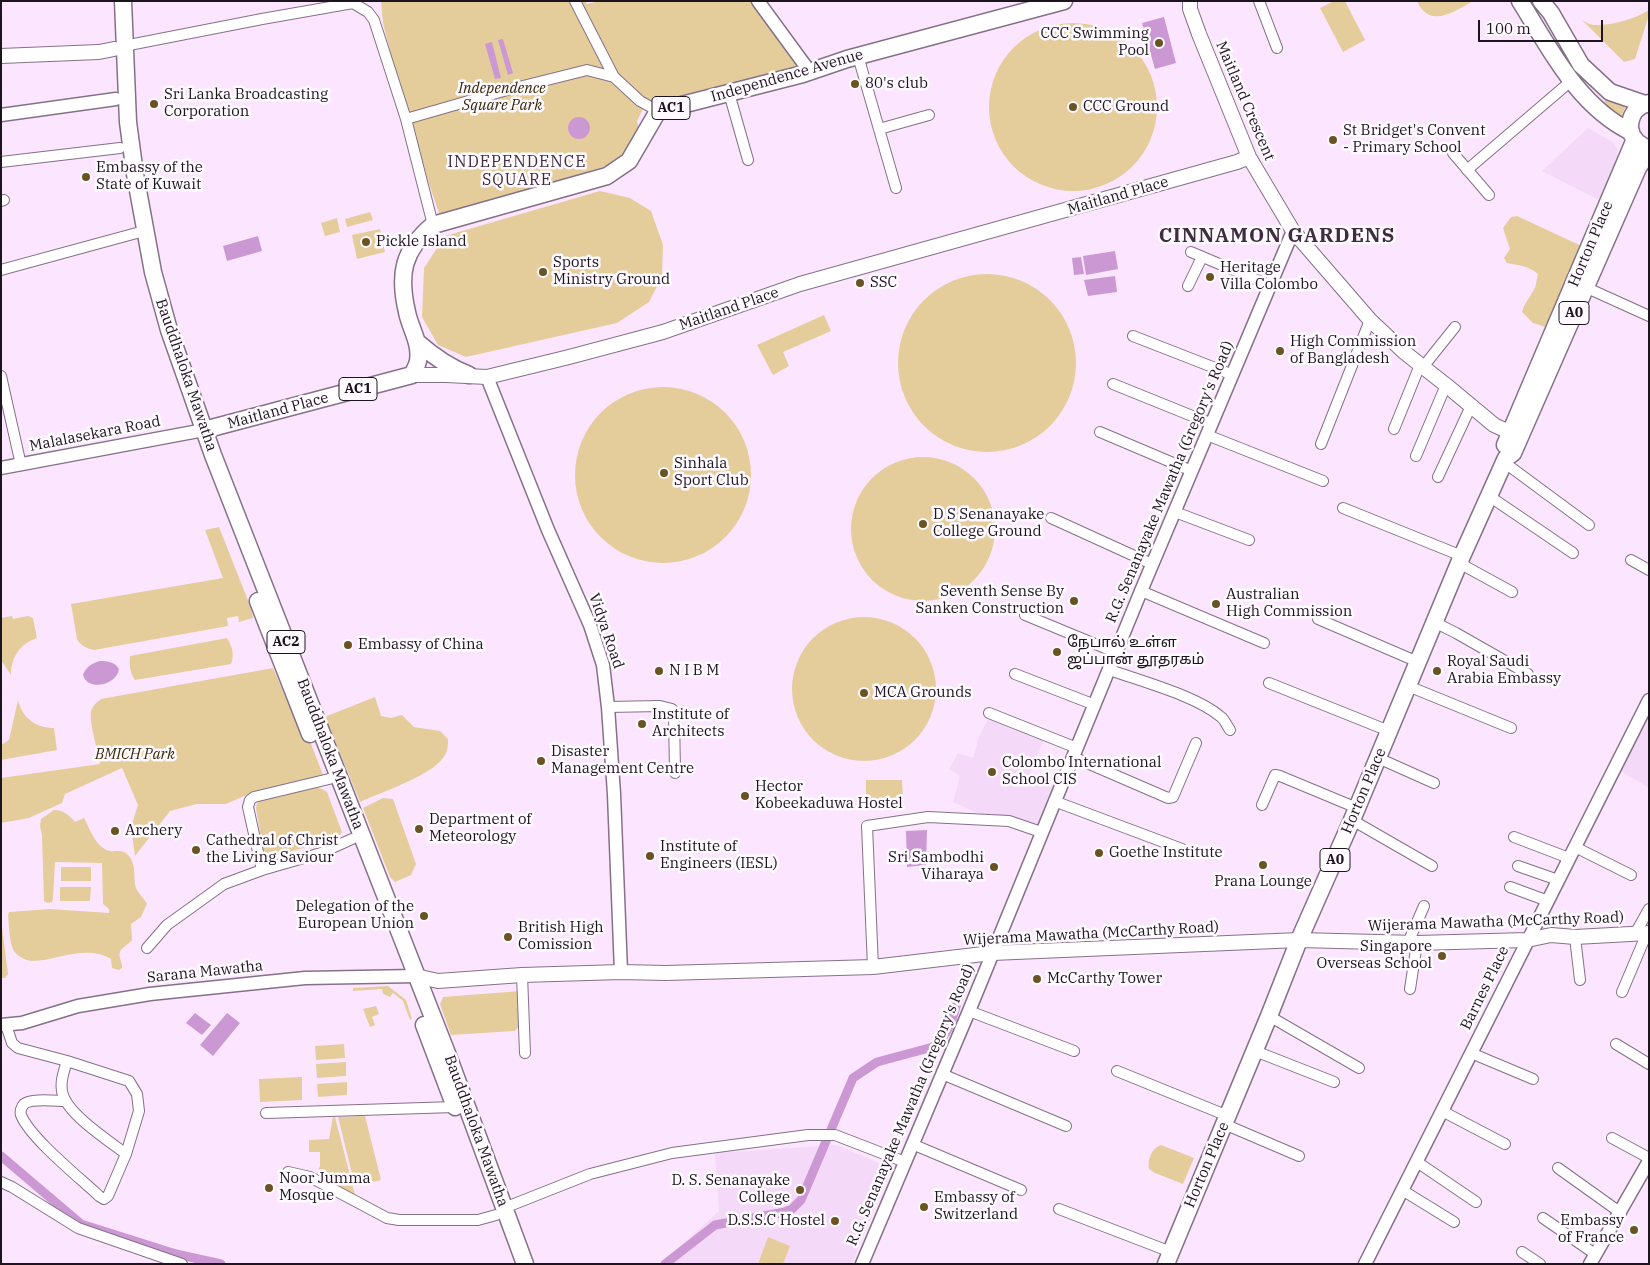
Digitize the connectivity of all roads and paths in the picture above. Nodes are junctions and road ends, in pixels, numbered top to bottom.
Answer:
1 (114, 1) edge
2 (123, 1) edge
3 (575, 1) edge
4 (758, 1) edge
5 (1064, 1) edge
6 (1259, 1) edge
7 (1520, 1) edge
8 (1541, 1) edge
9 (352, 2) edge
10 (1188, 4) edge
11 (119, 48) junction
12 (1277, 48) dead end
13 (1, 56) edge
14 (858, 56) junction
15 (810, 72) junction
16 (614, 77) junction
17 (1571, 81) junction
18 (729, 93) junction
19 (116, 99) junction
20 (1647, 104) edge
21 (658, 111) junction
22 (1, 115) edge
23 (929, 115) dead end
24 (406, 119) junction
25 (879, 129) junction
26 (1641, 142) edge
27 (120, 148) junction
28 (1453, 153) dead end
29 (1248, 157) junction
30 (748, 160) dead end
31 (1, 162) edge
32 (1467, 170) junction
33 (896, 188) dead end
34 (1489, 195) dead end
35 (433, 225) junction
36 (1293, 231) junction
37 (140, 232) junction
38 (1191, 252) dead end
39 (1202, 258) junction
40 (1, 270) edge
41 (1269, 285) junction
42 (1188, 286) dead end
43 (1586, 287) junction
44 (1649, 316) edge
45 (1370, 320) junction
46 (1455, 327) dead end
47 (1133, 336) dead end
48 (417, 342) junction
49 (1422, 366) junction
50 (412, 375) junction
51 (468, 375) junction
52 (1, 376) edge
53 (1232, 376) junction
54 (487, 378) junction
55 (1113, 384) dead end
56 (1446, 384) junction
57 (1460, 396) junction
58 (1471, 406) junction
59 (1209, 429) junction
60 (1394, 429) dead end
61 (199, 431) junction
62 (1517, 431) junction
63 (1100, 432) dead end
64 (1321, 444) dead end
65 (1416, 456) dead end
66 (1505, 460) junction
67 (21, 465) junction
68 (1, 468) edge
69 (1192, 471) junction
70 (1438, 477) dead end
71 (1323, 481) dead end
72 (1489, 496) junction
73 (1343, 508) dead end
74 (1175, 512) junction
75 (1052, 518) dead end
76 (1589, 525) dead end
77 (1249, 540) dead end
78 (1573, 553) dead end
79 (1461, 560) junction
80 (1631, 560) dead end
81 (1152, 564) junction
82 (1649, 570) edge
83 (1141, 591) junction
84 (1512, 592) dead end
85 (1025, 616) dead end
86 (1318, 619) dead end
87 (1434, 622) junction
88 (1264, 643) dead end
89 (1117, 652) junction
90 (1418, 662) junction
91 (1110, 670) junction
92 (1014, 674) dead end
93 (1528, 674) dead end
94 (1269, 683) dead end
95 (1408, 686) junction
96 (1649, 700) edge
97 (1095, 705) junction
98 (608, 707) junction
99 (989, 713) dead end
100 (1511, 728) dead end
101 (1230, 730) dead end
102 (1389, 731) junction
103 (1196, 742) dead end
104 (1075, 752) junction
105 (1378, 758) junction
106 (674, 773) dead end
107 (334, 777) junction
108 (1434, 783) dead end
109 (1054, 801) junction
110 (1262, 805) dead end
111 (1354, 814) junction
112 (1042, 832) junction
113 (1514, 837) dead end
114 (352, 839) junction
115 (1182, 849) dead end
116 (1572, 853) junction
117 (1432, 866) dead end
118 (1518, 866) dead end
119 (262, 870) junction
120 (1631, 875) dead end
121 (1558, 880) junction
122 (1510, 887) dead end
123 (1548, 901) junction
124 (1424, 906) dead end
125 (1649, 909) edge
126 (1644, 933) edge
127 (1575, 937) junction
128 (1298, 940) junction
129 (1527, 940) junction
130 (1413, 943) junction
131 (147, 948) dead end
132 (992, 952) junction
133 (873, 967) junction
134 (622, 972) junction
135 (522, 975) junction
136 (410, 976) junction
137 (1580, 980) dead end
138 (1410, 989) dead end
139 (1622, 992) dead end
140 (969, 1011) junction
141 (1269, 1016) junction
142 (4, 1025) edge
143 (1616, 1044) dead end
144 (1074, 1051) dead end
145 (1255, 1051) junction
146 (525, 1053) dead end
147 (1471, 1054) junction
148 (68, 1061) junction
149 (1649, 1064) edge
150 (1359, 1068) dead end
151 (1117, 1071) dead end
152 (942, 1074) junction
153 (1533, 1079) dead end
154 (1334, 1082) dead end
155 (66, 1101) junction
156 (455, 1107) junction
157 (1442, 1111) junction
158 (266, 1114) dead end
159 (1226, 1120) junction
160 (1066, 1126) dead end
161 (1612, 1138) dead end
162 (912, 1144) junction
163 (1506, 1144) dead end
164 (126, 1154) junction
165 (1299, 1156) dead end
166 (1649, 1160) edge
167 (905, 1162) junction
168 (1417, 1162) junction
169 (1558, 1168) dead end
170 (288, 1172) dead end
171 (1, 1182) edge
172 (1021, 1190) dead end
173 (1402, 1190) junction
174 (1476, 1202) dead end
175 (1059, 1209) dead end
176 (500, 1211) junction
177 (1621, 1213) junction
178 (1543, 1218) dead end
179 (1454, 1222) dead end
180 (1522, 1252) dead end
181 (1169, 1258) edge
182 (1593, 1259) edge
183 (182, 1264) edge
184 (514, 1264) edge
185 (525, 1264) edge
186 (862, 1264) edge
187 (1365, 1264) edge
188 (1540, 1264) edge

1 - 11 main road, Bauddhaloka Mawatha / AC2
2 - 11 main road, Bauddhaloka Mawatha / AC2
3 - 16 street
4 - 15 street
5 - 14 main road, Independence Avenue / AC1
6 - 12 street
7 - 17 main road
8 - 20 main road
9 - 11 street
9 - 24 street
10 - 29 main road, Maitland Crescent
11 - 13 main road
11 - 19 main road, Bauddhaloka Mawatha / AC2
11 - 37 main road, Bauddhaloka Mawatha / AC2
14 - 15 main road, Independence Avenue / AC1
14 - 25 street
15 - 18 main road, Independence Avenue / AC1
16 - 21 street
16 - 24 street
17 - 26 main road
17 - 32 street
18 - 21 main road, Independence Avenue / AC1
18 - 30 street
19 - 22 street
19 - 27 main road, Bauddhaloka Mawatha / AC2
20 - 26 main road, A0
21 - 35 main road, AC1
23 - 25 street
24 - 35 street
25 - 33 street
26 - 43 main road, Horton Place / A0
26 - 62 main road, Horton Place / A0
27 - 31 street
27 - 37 main road, Bauddhaloka Mawatha / AC2
28 - 32 street
29 - 36 main road, Maitland Crescent
29 - 54 main road, Maitland Place
32 - 34 street
35 - 48 main road, AC1
36 - 41 street, R.G. Senanayake Mawatha (Gregory's Road)
36 - 45 main road, Maitland Crescent
37 - 40 street
37 - 61 main road, Bauddhaloka Mawatha / AC2
38 - 39 street
39 - 41 street
39 - 42 street
41 - 53 street, R.G. Senanayake Mawatha (Gregory's Road)
43 - 44 street
43 - 62 main road, Horton Place / A0
45 - 49 main road, Maitland Crescent
45 - 64 street
46 - 49 street
47 - 53 street
48 - 50 main road
48 - 51 main road
49 - 56 main road, Maitland Crescent
49 - 60 street
50 - 51 main road, Maitland Place
50 - 61 main road, Maitland Place / AC1
51 - 54 main road, Maitland Place
52 - 67 street
53 - 59 street, R.G. Senanayake Mawatha (Gregory's Road)
54 - 98 street, Vidya Road
55 - 59 street
56 - 57 main road, Maitland Crescent
56 - 65 street
57 - 58 main road, Maitland Crescent
57 - 62 main road, Maitland Crescent
58 - 62 main road, Maitland Crescent
58 - 70 street
59 - 69 street, R.G. Senanayake Mawatha (Gregory's Road)
59 - 71 street
61 - 67 street, Malalasekara Road
61 - 107 main road, Bauddhaloka Mawatha / AC2
62 - 66 main road, Horton Place / A0
63 - 69 street
66 - 72 main road, Horton Place / A0
66 - 76 street
67 - 68 street, Malalasekara Road
69 - 74 street, R.G. Senanayake Mawatha (Gregory's Road)
72 - 78 street
72 - 79 main road, Horton Place / A0
73 - 79 street
74 - 77 street
74 - 81 street, R.G. Senanayake Mawatha (Gregory's Road)
75 - 81 street
79 - 84 street
79 - 87 main road, Horton Place / A0
80 - 82 street
81 - 83 street, R.G. Senanayake Mawatha (Gregory's Road)
83 - 88 street
83 - 89 street, R.G. Senanayake Mawatha (Gregory's Road)
85 - 89 street
86 - 90 street
87 - 90 main road, Horton Place / A0
87 - 93 street
89 - 91 street, R.G. Senanayake Mawatha (Gregory's Road)
90 - 95 main road, Horton Place / A0
91 - 97 street, R.G. Senanayake Mawatha (Gregory's Road)
91 - 101 street
92 - 97 street
94 - 102 street
95 - 100 street
95 - 102 main road, Horton Place / A0
96 - 116 street, Barnes Place
97 - 104 street, R.G. Senanayake Mawatha (Gregory's Road)
98 - 106 street
98 - 134 street, Vidya Road
99 - 104 street
102 - 105 main road, Horton Place / A0
103 - 104 street
104 - 109 street, R.G. Senanayake Mawatha (Gregory's Road)
105 - 108 street
105 - 111 main road, Horton Place / A0
107 - 114 main road, Bauddhaloka Mawatha / AC2
107 - 119 street
107 - 136 main road, Bauddhaloka Mawatha / AC2
109 - 112 street, R.G. Senanayake Mawatha (Gregory's Road)
109 - 115 street
110 - 111 street
111 - 117 street
111 - 128 main road, Horton Place / A0
112 - 132 street, R.G. Senanayake Mawatha (Gregory's Road)
112 - 133 street
113 - 116 street
114 - 119 street
114 - 136 main road, Bauddhaloka Mawatha / AC2
116 - 120 street
116 - 121 street, Barnes Place
118 - 121 street
119 - 131 street
121 - 123 street, Barnes Place
122 - 123 street
123 - 129 street, Barnes Place
124 - 130 street
125 - 126 street
126 - 127 main road, Wijerama Mawatha (McCarthy Road)
126 - 139 street
127 - 129 main road, Wijerama Mawatha (McCarthy Road)
127 - 137 street
128 - 130 main road, Wijerama Mawatha (McCarthy Road)
128 - 132 main road, Wijerama Mawatha (McCarthy Road)
128 - 141 main road, Horton Place / A0
129 - 130 main road, Wijerama Mawatha (McCarthy Road)
129 - 147 street, Barnes Place
130 - 138 street
132 - 133 main road, Wijerama Mawatha (McCarthy Road)
132 - 140 street, R.G. Senanayake Mawatha (Gregory's Road)
133 - 134 main road, Wijerama Mawatha (McCarthy Road)
134 - 135 main road, Wijerama Mawatha (McCarthy Road)
135 - 136 main road, Wijerama Mawatha (McCarthy Road)
135 - 146 street
136 - 142 street, Sarana Mawatha
136 - 156 main road, Bauddhaloka Mawatha / AC2
136 - 176 main road, Bauddhaloka Mawatha / AC2
140 - 144 street
140 - 152 street, R.G. Senanayake Mawatha (Gregory's Road)
141 - 145 main road, Horton Place / A0
141 - 150 street
142 - 148 street
143 - 149 street
145 - 154 street
145 - 159 main road, Horton Place / A0
147 - 153 street
147 - 157 street, Barnes Place
148 - 155 street
148 - 164 street
151 - 159 street
152 - 160 street
152 - 162 street, R.G. Senanayake Mawatha (Gregory's Road)
155 - 164 street
155 - 164 street
156 - 158 street
156 - 176 main road, Bauddhaloka Mawatha / AC2
157 - 163 street
157 - 168 street, Barnes Place
159 - 165 street
159 - 181 main road, Horton Place / A0
161 - 166 street
162 - 167 street, R.G. Senanayake Mawatha (Gregory's Road)
162 - 172 street
166 - 177 street
167 - 176 street
167 - 186 street, R.G. Senanayake Mawatha (Gregory's Road)
168 - 173 street, Barnes Place
168 - 174 street
169 - 177 street
170 - 176 street
171 - 183 street
173 - 179 street
173 - 187 street, Barnes Place
175 - 181 street
176 - 184 main road, Bauddhaloka Mawatha / AC2
176 - 185 main road, Bauddhaloka Mawatha / AC2
177 - 182 street
178 - 182 street
180 - 188 street

